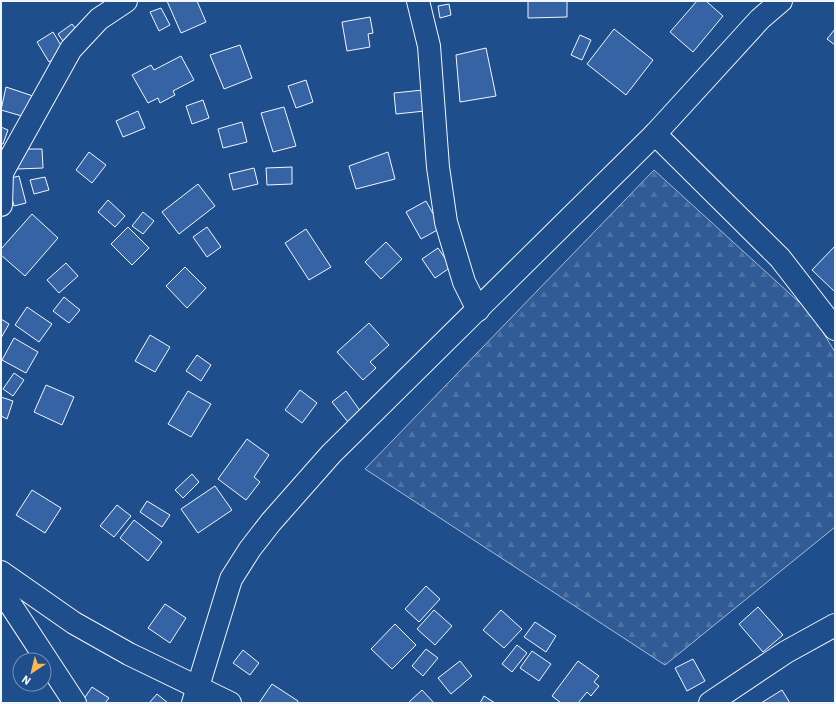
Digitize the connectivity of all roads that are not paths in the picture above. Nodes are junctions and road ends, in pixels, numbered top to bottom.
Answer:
1 (126, 1) edge
2 (418, 1) edge
3 (781, 1) edge
4 (655, 134) junction
5 (1, 205) edge
6 (478, 310) junction
7 (835, 329) edge
8 (1, 572) edge
9 (1, 590) edge
10 (835, 625) edge
11 (196, 695) edge
12 (75, 703) edge
13 (230, 703) edge
14 (710, 703) edge

1 - 5 street
2 - 6 street
3 - 4 street
4 - 6 street
4 - 7 street
6 - 11 street
8 - 11 street
9 - 12 street
10 - 14 street
11 - 13 street

